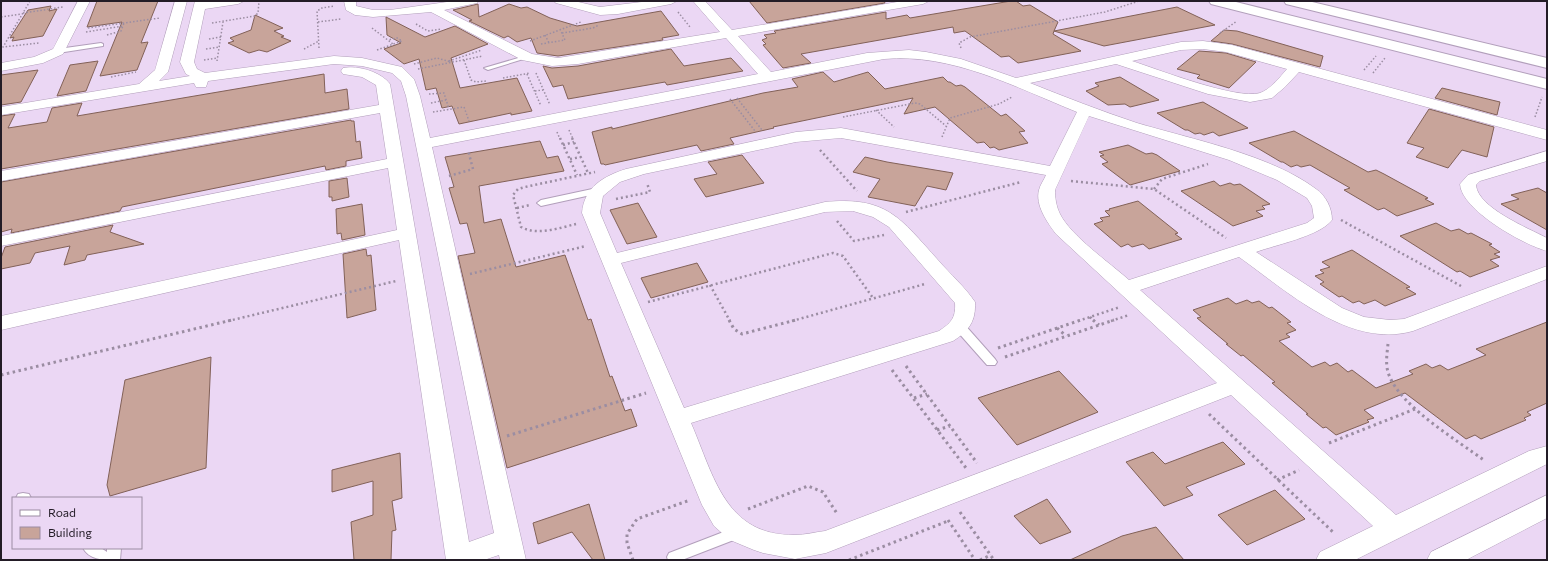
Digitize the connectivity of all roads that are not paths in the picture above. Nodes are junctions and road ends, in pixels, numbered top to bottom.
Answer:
1 (181, 1) edge
2 (238, 1) edge
3 (473, 1) edge
4 (560, 1) edge
5 (670, 1) edge
6 (702, 1) edge
7 (923, 1) edge
8 (1240, 1) edge
9 (1220, 2) edge
10 (1293, 2) edge
11 (83, 3) edge
12 (350, 3) edge
13 (201, 4) edge
14 (430, 7) junction
15 (1282, 18) junction
16 (729, 34) junction
17 (101, 45) dead end
18 (58, 51) junction
19 (527, 57) junction
20 (1116, 60) junction
21 (1547, 63) edge
22 (1, 67) edge
23 (488, 68) dead end
24 (1296, 68) junction
25 (768, 77) junction
26 (201, 82) junction
27 (1021, 84) junction
28 (1547, 84) edge
29 (142, 92) junction
30 (386, 108) junction
31 (1, 110) edge
32 (1085, 110) junction
33 (1, 121) edge
34 (1547, 135) edge
35 (423, 144) junction
36 (1547, 156) edge
37 (395, 162) junction
38 (1, 176) edge
39 (1054, 176) junction
40 (594, 198) junction
41 (541, 203) dead end
42 (406, 233) junction
43 (1, 241) edge
44 (1547, 245) edge
45 (1243, 250) junction
46 (611, 260) junction
47 (1547, 272) edge
48 (1138, 299) junction
49 (1, 323) edge
50 (960, 327) junction
51 (991, 362) road end
52 (1234, 385) junction
53 (677, 419) junction
54 (1547, 456) edge
55 (1547, 506) edge
56 (1394, 529) junction
57 (739, 532) junction
58 (91, 549) edge
59 (114, 549) edge
60 (511, 550) edge
61 (674, 557) dead end
62 (458, 558) edge
63 (106, 560) edge
64 (113, 560) edge
65 (1329, 560) edge
66 (1440, 560) edge

1 - 29 street
2 - 13 street
3 - 14 street
4 - 5 street
6 - 16 street
7 - 16 street
8 - 9 street
9 - 15 street
10 - 15 street
10 - 21 street
11 - 18 street
12 - 14 street
13 - 26 street
14 - 19 street
15 - 28 street
16 - 19 street
16 - 25 street
17 - 18 lane
18 - 22 street
19 - 23 lane
20 - 24 street
20 - 24 street
20 - 27 street
24 - 34 street
25 - 27 street
25 - 35 street
26 - 29 street
26 - 30 street
26 - 35 street
27 - 32 street
29 - 31 street
29 - 33 street
30 - 37 street
30 - 38 street
32 - 39 street
32 - 45 street
35 - 60 street
36 - 44 street
37 - 42 street
37 - 43 street
39 - 40 street
39 - 48 street
40 - 41 lane
40 - 46 street
42 - 49 street
42 - 62 street
45 - 47 street
45 - 48 street
46 - 50 street
46 - 53 street
48 - 52 street
50 - 51 lane
50 - 53 street
52 - 56 street
52 - 57 street
53 - 57 street
54 - 56 street
55 - 66 street
56 - 65 street
57 - 61 lane
58 - 63 lane
59 - 64 lane
60 - 62 street

